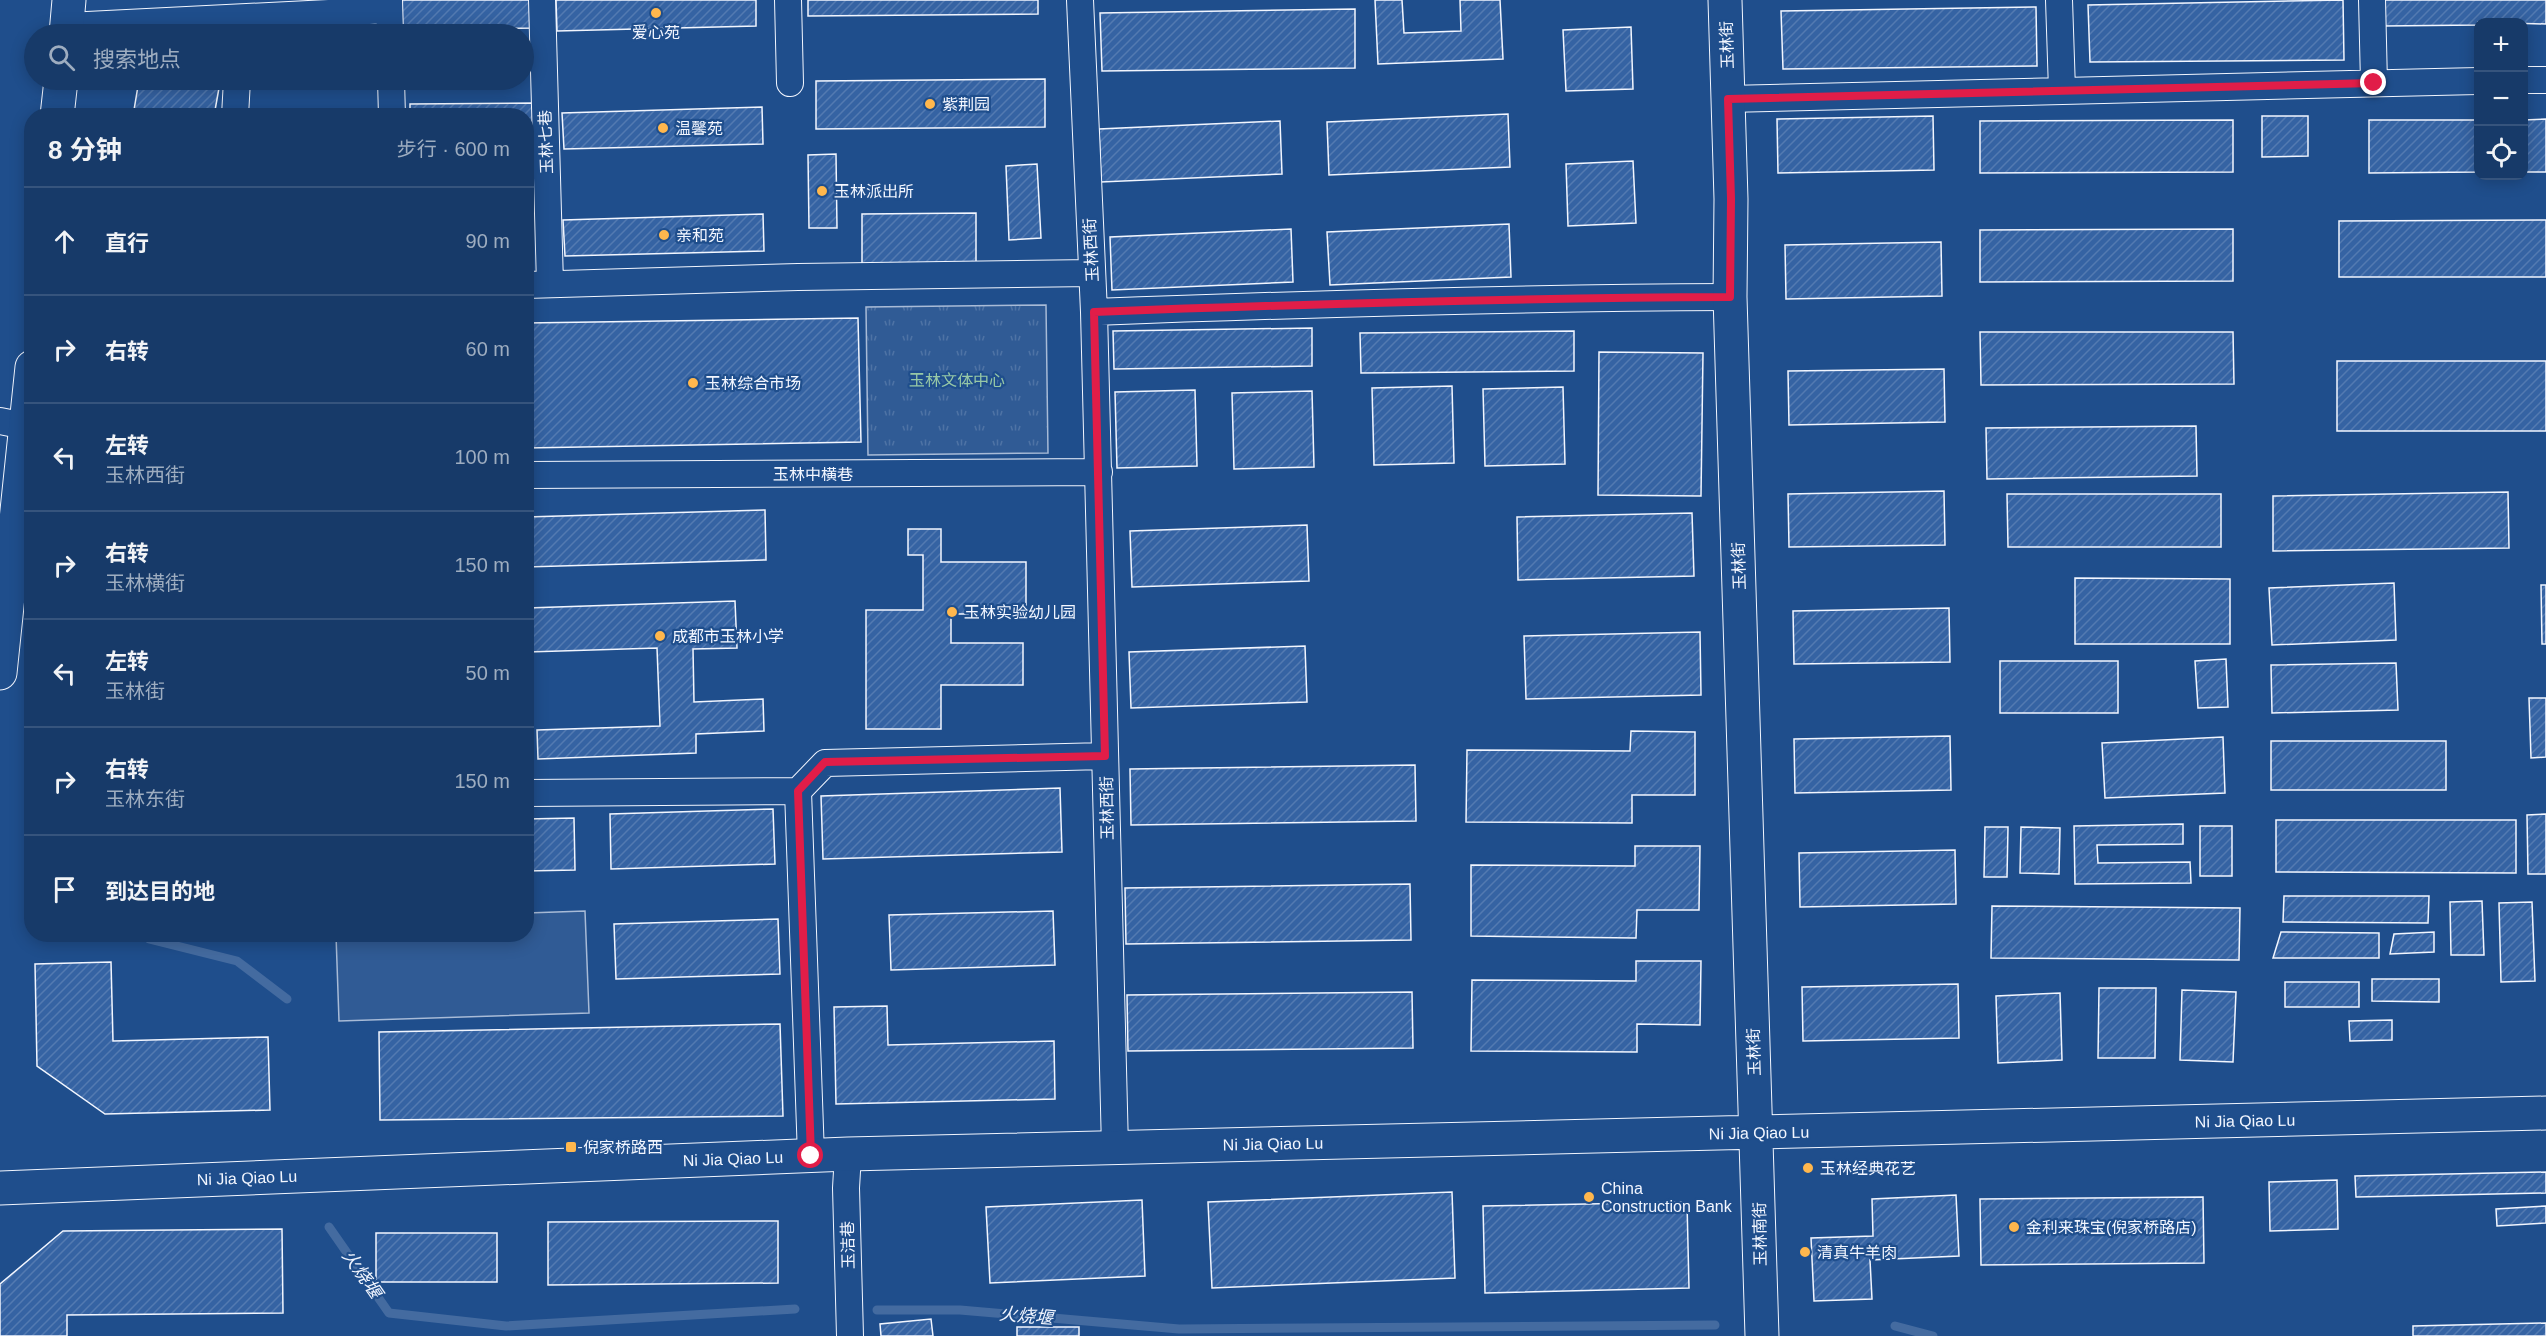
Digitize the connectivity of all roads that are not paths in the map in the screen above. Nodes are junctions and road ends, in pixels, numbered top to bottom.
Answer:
1 (542, 0) edge
2 (789, 0) edge
3 (1080, 0) edge
4 (1725, 0) edge
5 (2059, 0) edge
6 (2372, 0) edge
7 (389, 15) edge
8 (67, 20) edge
9 (182, 24) edge
10 (267, 24) edge
11 (2528, 80) edge
12 (2546, 80) edge
13 (2474, 81) edge
14 (790, 83) dead end
15 (2374, 83) junction
16 (60, 90) edge
17 (236, 90) edge
18 (391, 90) edge
19 (2062, 90) junction
20 (1728, 99) junction
21 (58, 108) edge
22 (235, 108) edge
23 (392, 108) edge
24 (1092, 273) junction
25 (538, 285) edge
26 (1730, 297) junction
27 (1094, 312) junction
28 (24, 391) edge
29 (13, 424) edge
30 (1099, 472) junction
31 (534, 475) edge
32 (23, 526) edge
33 (0, 673) edge
34 (1105, 756) junction
35 (798, 791) junction
36 (534, 793) edge
37 (2546, 1113) edge
38 (1757, 1133) junction
39 (1115, 1148) junction
40 (848, 1154) junction
41 (811, 1156) junction
42 (0, 1188) edge
43 (850, 1336) edge
44 (1762, 1336) edge

1 - 25 street, 玉林七巷
2 - 14 street
3 - 24 street, 玉林西街
4 - 20 main road, 玉林街
5 - 19 street
6 - 15 street
7 - 10 street
8 - 9 street
11 - 12 street
13 - 15 street
15 - 19 street
16 - 21 main road
17 - 22 street
18 - 23 street
19 - 20 street
20 - 26 main road, 玉林街
24 - 25 street
24 - 27 street, 玉林西街
26 - 27 street
26 - 38 main road, 玉林街
27 - 30 street, 玉林西街
28 - 29 main road
29 - 32 main road
30 - 31 street, 玉林中横巷
30 - 34 street, 玉林西街
32 - 33 main road
34 - 35 street
34 - 39 street, 玉林西街
35 - 36 street
35 - 41 street
37 - 38 main road, Ni Jia Qiao Lu
38 - 39 main road, Ni Jia Qiao Lu
38 - 44 main road, 玉林南街
39 - 40 main road, Ni Jia Qiao Lu
40 - 41 main road, Ni Jia Qiao Lu
40 - 43 street, 玉洁巷
41 - 42 main road, Ni Jia Qiao Lu

